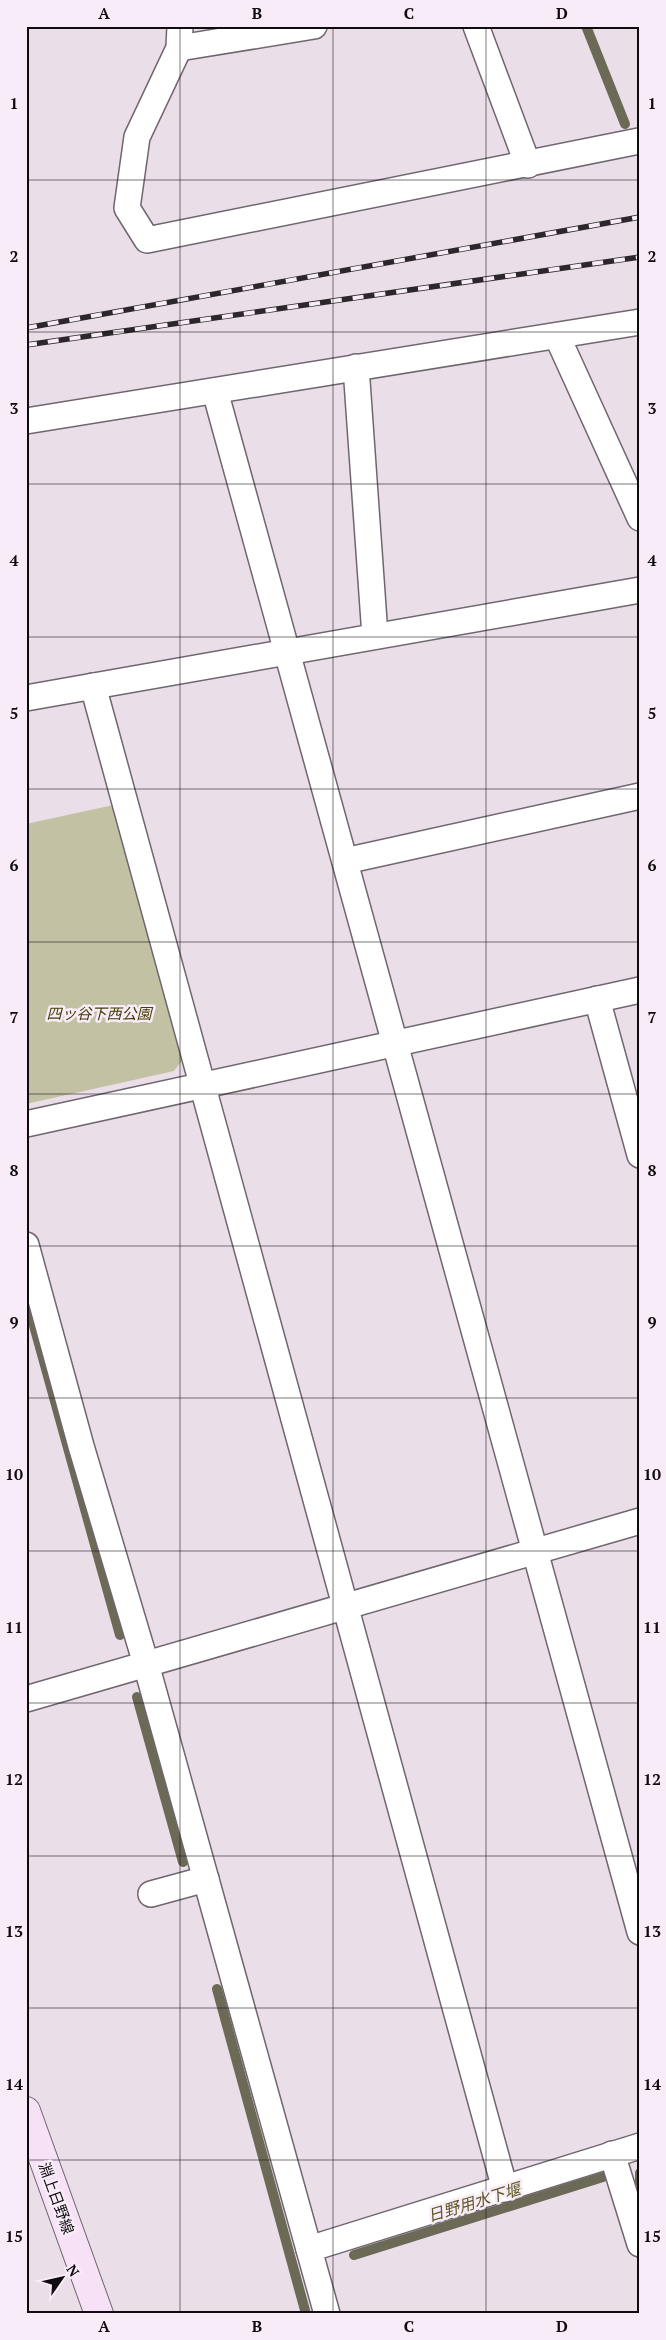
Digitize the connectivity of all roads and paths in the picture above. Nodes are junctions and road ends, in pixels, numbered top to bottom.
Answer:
1 (314, 26) edge
2 (476, 26) edge
3 (179, 37) edge
4 (639, 141) edge
5 (528, 165) junction
6 (640, 322) edge
7 (557, 336) junction
8 (356, 367) junction
9 (215, 391) junction
10 (26, 422) edge
11 (640, 518) edge
12 (640, 590) edge
13 (375, 636) junction
14 (285, 652) junction
15 (93, 686) junction
16 (26, 698) edge
17 (640, 796) edge
18 (345, 861) junction
19 (640, 990) edge
20 (597, 999) junction
21 (393, 1043) junction
22 (203, 1085) junction
23 (26, 1124) edge
24 (640, 1155) edge
25 (26, 1245) edge
26 (640, 1522) edge
27 (534, 1552) junction
28 (346, 1607) junction
29 (146, 1664) junction
30 (26, 1699) edge
31 (206, 1879) junction
32 (151, 1894) dead end
33 (640, 1932) edge
34 (26, 2111) edge
35 (640, 2146) edge
36 (612, 2154) junction
37 (505, 2189) junction
38 (640, 2244) edge
39 (309, 2249) junction
40 (99, 2314) edge
41 (327, 2314) edge

1 - 3 street
2 - 5 street
3 - 5 street
4 - 5 street
6 - 7 street
7 - 8 street
7 - 11 street
8 - 9 street
8 - 13 street
9 - 10 street
9 - 14 street
12 - 13 street
13 - 14 street
14 - 15 street
14 - 18 street
15 - 16 street
15 - 22 street
17 - 18 street
18 - 21 street
19 - 20 street
20 - 21 street
20 - 24 street
21 - 22 street
21 - 27 street
22 - 23 street
22 - 28 street
25 - 29 street
26 - 27 street
27 - 28 street
27 - 33 street
28 - 29 street
28 - 37 street
29 - 30 street
29 - 31 street
31 - 32 street
31 - 39 street
34 - 40 main road, 淵上日野線
35 - 36 street
36 - 37 street
36 - 38 street
37 - 39 street
39 - 41 street

